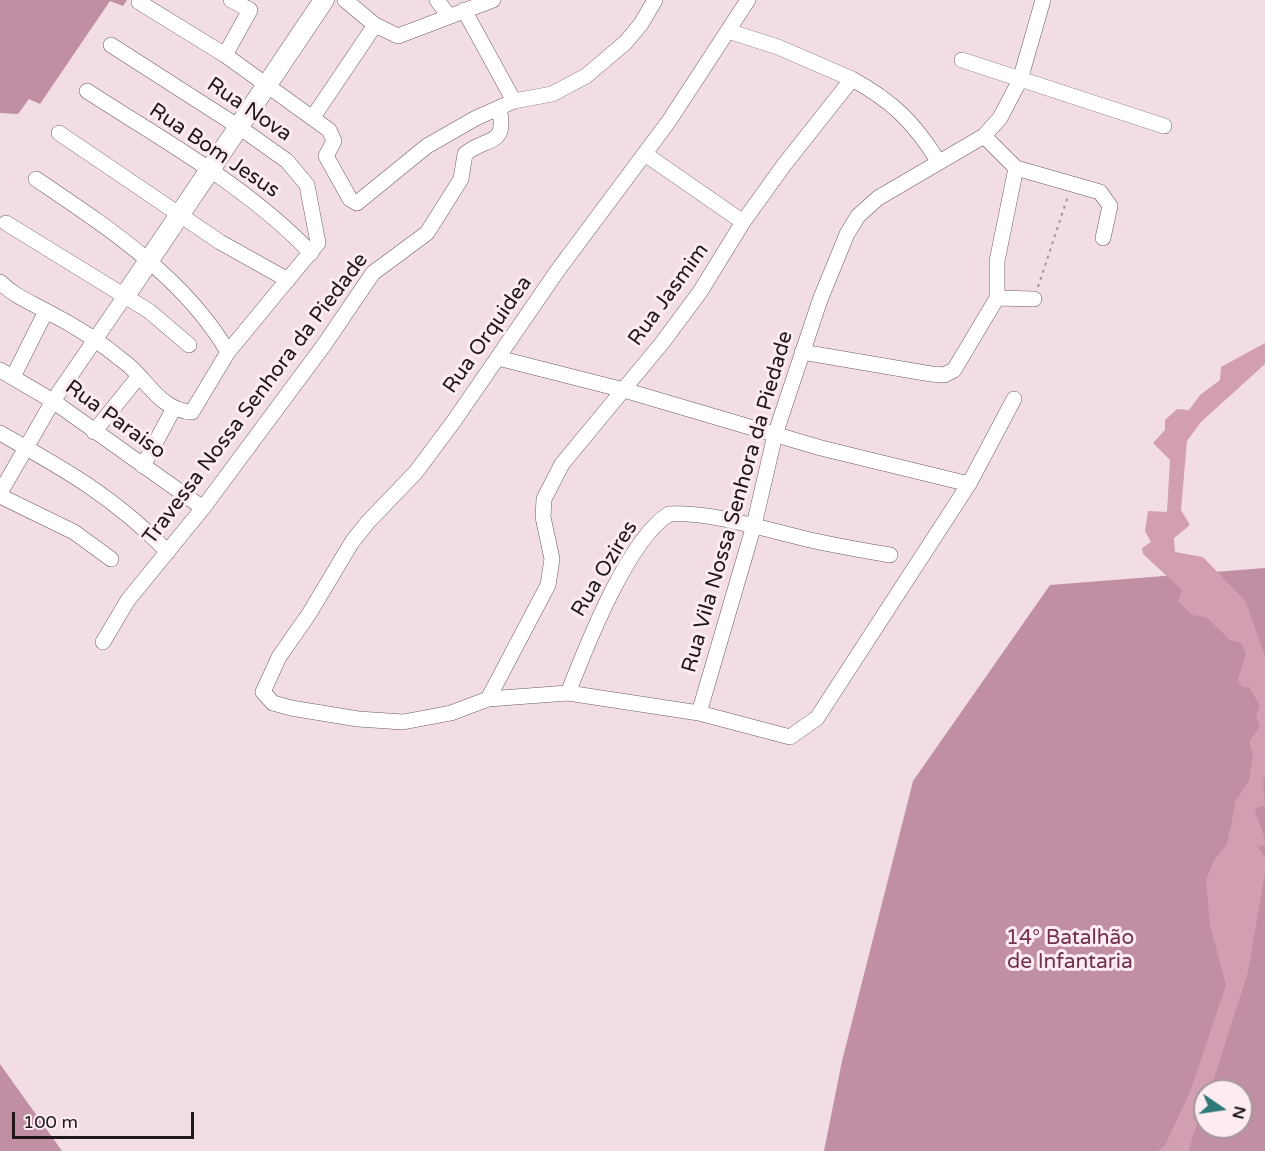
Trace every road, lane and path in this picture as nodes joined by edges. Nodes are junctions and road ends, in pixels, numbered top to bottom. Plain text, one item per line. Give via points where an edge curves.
1 (140, 0) edge
2 (231, 0) edge
3 (324, 0) edge
4 (345, 0) edge
5 (437, 0) edge
6 (493, 0) edge
7 (655, 0) edge
8 (748, 0) edge
9 (1043, 0) edge
10 (253, 5) edge
11 (159, 6) edge
12 (464, 10) junction
13 (448, 15) junction
14 (375, 25) junction
15 (729, 31) junction
16 (111, 45) dead end
17 (225, 55) junction
18 (962, 60) dead end
19 (852, 80) junction
20 (1020, 80) junction
21 (269, 85) junction
22 (87, 91) dead end
23 (514, 101) junction
24 (499, 108) junction
25 (313, 117) junction
26 (1164, 126) dead end
27 (239, 127) junction
28 (59, 133) dead end
29 (984, 136) junction
30 (645, 154) junction
31 (938, 161) junction
32 (1016, 168) junction
33 (210, 171) junction
34 (36, 179) dead end
35 (1071, 184) junction
36 (181, 213) junction
37 (743, 222) junction
38 (6, 223) dead end
39 (1103, 238) dead end
40 (314, 248) junction
41 (147, 261) junction
42 (288, 280) junction
43 (2, 290) edge
44 (124, 296) junction
45 (997, 298) junction
46 (1034, 299) joint
47 (46, 311) junction
48 (93, 341) junction
49 (189, 345) dead end
50 (228, 352) junction
51 (802, 352) junction
52 (498, 358) junction
53 (7, 374) edge
54 (139, 376) junction
55 (624, 390) junction
56 (1014, 399) dead end
57 (53, 401) junction
58 (174, 408) junction
59 (94, 432) junction
60 (0, 434) edge
61 (775, 435) junction
62 (25, 448) junction
63 (142, 466) junction
64 (969, 484) junction
65 (0, 494) edge
66 (202, 508) junction
67 (754, 525) junction
68 (168, 552) junction
69 (890, 555) dead end
70 (111, 559) dead end
71 (103, 642) dead end
72 (568, 693) junction
73 (488, 699) junction
74 (699, 713) junction

1 - 11 street
2 - 10 street
3 - 21 street
4 - 14 street
5 - 13 street
6 - 12 street
7 - 23 street via 626,42 586,76 552,94
8 - 15 street, Rua Orquidea
9 - 20 street, Rua Vila Nossa Senhora da Piedade
10 - 17 street
11 - 17 street
12 - 13 street
12 - 23 street
13 - 14 street via 398,36
14 - 25 street
15 - 19 street
15 - 30 street, Rua Orquidea
16 - 27 street, Rua Nova
17 - 21 street
18 - 20 street
19 - 31 street via 907,117
19 - 37 street, Rua Jasmim
20 - 26 street
20 - 29 street, Rua Vila Nossa Senhora da Piedade via 1000,118
21 - 25 street
21 - 27 street
22 - 33 street, Rua Bom Jesus
23 - 24 street
24 - 25 street via 427,146 357,203 350,199 327,159 326,152 334,137
24 - 66 street, Travessa Nossa Senhora da Piedade via 502,126 498,136 465,154 461,179 427,233 373,273
27 - 33 street
27 - 40 street, Rua Nova via 302,176 311,195
28 - 36 street
29 - 31 street, Rua Vila Nossa Senhora da Piedade
29 - 32 street
30 - 37 street
30 - 52 street, Rua Orquidea
31 - 51 street, Rua Vila Nossa Senhora da Piedade via 878,198 858,216 835,261
32 - 35 street
32 - 45 street via 997,261
33 - 36 street
33 - 40 street, Rua Bom Jesus
34 - 41 street
35 - 39 street via 1100,192 1109,201
35 - 46 path
36 - 41 street
36 - 42 street via 220,242
37 - 55 street, Rua Jasmim via 700,292
38 - 44 street
40 - 42 street
41 - 44 street
41 - 50 street via 189,297
42 - 50 street
43 - 47 street
44 - 48 street
44 - 49 street via 149,311
45 - 46 street
45 - 51 street via 949,374
47 - 48 street
47 - 53 street
48 - 54 street
48 - 57 street
50 - 58 street via 198,406 192,412
51 - 61 street, Rua Vila Nossa Senhora da Piedade
52 - 55 street
52 - 73 street, Rua Orquidea via 416,472 352,542 275,664 263,692 280,705 381,721 423,719
53 - 57 street, Rua Paraiso
54 - 58 street
54 - 59 street
55 - 61 street
55 - 73 street, Rua Jasmim via 562,464 546,490 543,517 552,559 548,585
56 - 64 street
57 - 59 street, Rua Paraiso
57 - 62 street
58 - 63 street
59 - 63 street, Rua Paraiso
60 - 62 street
61 - 64 street
61 - 67 street, Rua Vila Nossa Senhora da Piedade
62 - 65 street
62 - 68 street via 70,472 123,508
63 - 66 street, Rua Paraiso
64 - 74 street via 817,718 790,737
65 - 70 street via 74,532
66 - 68 street, Travessa Nossa Senhora da Piedade
67 - 69 street, Rua Ozires
67 - 72 street, Rua Ozires via 690,514 669,514 661,519 600,614
67 - 74 street, Rua Vila Nossa Senhora da Piedade
68 - 71 street, Travessa Nossa Senhora da Piedade via 128,600
72 - 73 street
72 - 74 street

